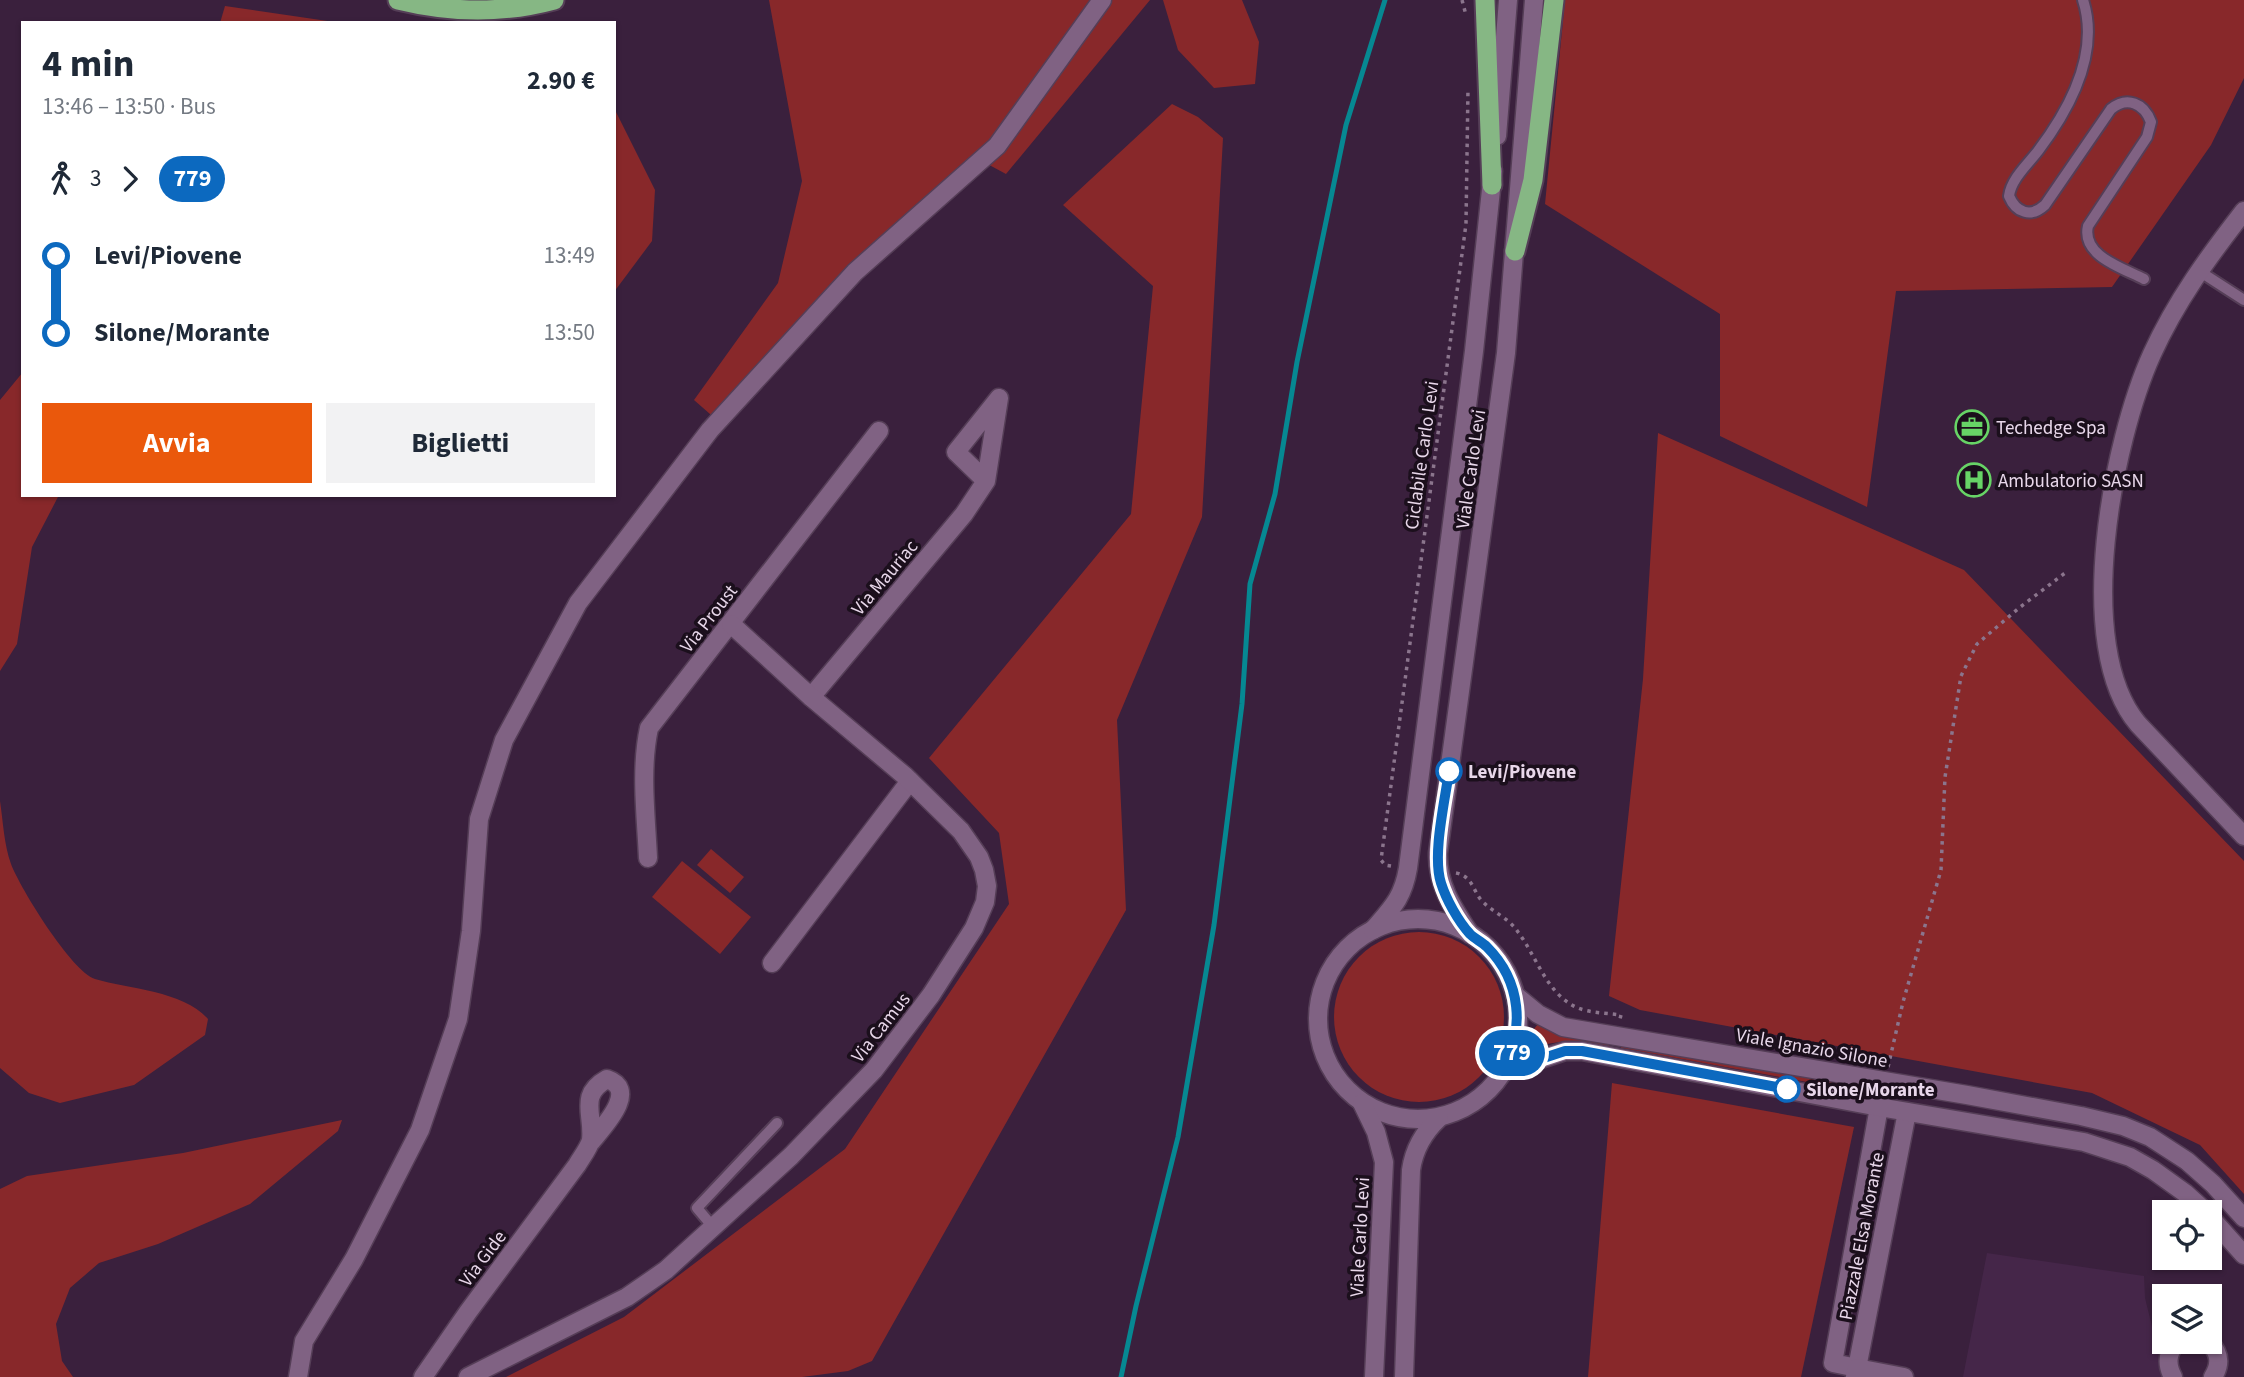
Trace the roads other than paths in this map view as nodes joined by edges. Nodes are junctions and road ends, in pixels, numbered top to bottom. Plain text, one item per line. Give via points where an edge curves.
1 (398, 0) edge
2 (554, 0) edge
3 (1102, 0) edge
4 (1485, 0) edge
5 (1508, 0) edge
6 (1534, 0) edge
7 (1554, 0) edge
8 (2083, 0) edge
9 (1492, 186) junction
10 (2244, 211) edge
11 (1515, 251) junction
12 (2199, 271) junction
13 (2144, 279) dead end
14 (2244, 300) edge
15 (879, 431) dead end
16 (986, 481) dead end
17 (731, 624) junction
18 (811, 697) junction
19 (910, 781) junction
20 (2244, 836) edge
21 (648, 858) dead end
22 (1373, 930) junction
23 (1470, 934) junction
24 (772, 963) dead end
25 (1515, 995) junction
26 (1504, 1071) junction
27 (1362, 1102) junction
28 (1879, 1107) junction
29 (1907, 1112) junction
30 (1439, 1118) junction
31 (777, 1123) dead end
32 (591, 1142) dead end
33 (2193, 1200) edge
34 (2244, 1218) edge
35 (713, 1227) junction
36 (2222, 1230) edge
37 (2244, 1255) edge
38 (2169, 1354) edge
39 (2218, 1354) edge
40 (1832, 1370) edge
41 (1856, 1372) edge
42 (298, 1377) edge
43 (423, 1377) edge
44 (468, 1377) edge
45 (1374, 1377) edge
46 (1404, 1377) edge
47 (1903, 1377) edge
48 (2173, 1377) edge
49 (2213, 1377) edge

1 - 2 highway via 485,11
3 - 42 street via 997,146 855,272 710,430 578,603 504,740 479,819 471,931 458,1020 420,1130 354,1259 304,1341
4 - 9 highway
5 - 9 street, Viale Carlo Levi
6 - 11 street, Viale Carlo Levi
7 - 11 highway via 1534,180
8 - 13 lane via 2088,30 2079,76 2059,120 2013,183 2009,196 2019,210 2038,211 2110,109 2124,102 2143,108 2151,122 2147,136 2088,226 2087,237 2097,254
9 - 22 street, Viale Carlo Levi via 1405,887 1399,901
10 - 12 street
11 - 23 street, Viale Carlo Levi via 1501,395 1438,853 1443,890
12 - 14 lane
12 - 20 street via 2151,356 2122,443 2105,561 2106,645 2115,684 2133,718
15 - 17 street, Via Proust
16 - 18 street, Via Mauriac via 964,514
17 - 18 street, Via Camus
17 - 21 street, Via Proust via 649,728 644,782
18 - 19 street, Via Camus
19 - 24 street
19 - 35 street, Via Camus via 961,831 979,857 987,886 974,928 874,1070 791,1156
22 - 23 street via 1412,919 1452,925
22 - 27 street via 1355,941 1335,964 1321,992 1318,1013 1324,1054 1346,1089
23 - 25 street via 1498,960
25 - 26 street via 1516,1042
25 - 34 street, Viale Ignazio Silone via 1563,1027 2123,1126 2187,1161
26 - 28 street via 1565,1051 1582,1051
26 - 30 street via 1479,1099
27 - 30 street via 1386,1115 1412,1120
27 - 45 street, Viale Carlo Levi via 1384,1162
28 - 29 street
28 - 40 street, Piazzale Elsa Morante
29 - 33 street via 2106,1148 2153,1170
29 - 41 street, Piazzale Elsa Morante
30 - 46 street via 1422,1140 1411,1170
31 - 35 lane via 697,1208
32 - 43 street, Via Gide
35 - 44 street, Via Camus via 666,1270 627,1297
36 - 37 street
38 - 48 street via 2168,1368
39 - 49 street
40 - 41 street, Piazzale Elsa Morante
41 - 47 street, Piazzale Elsa Morante

